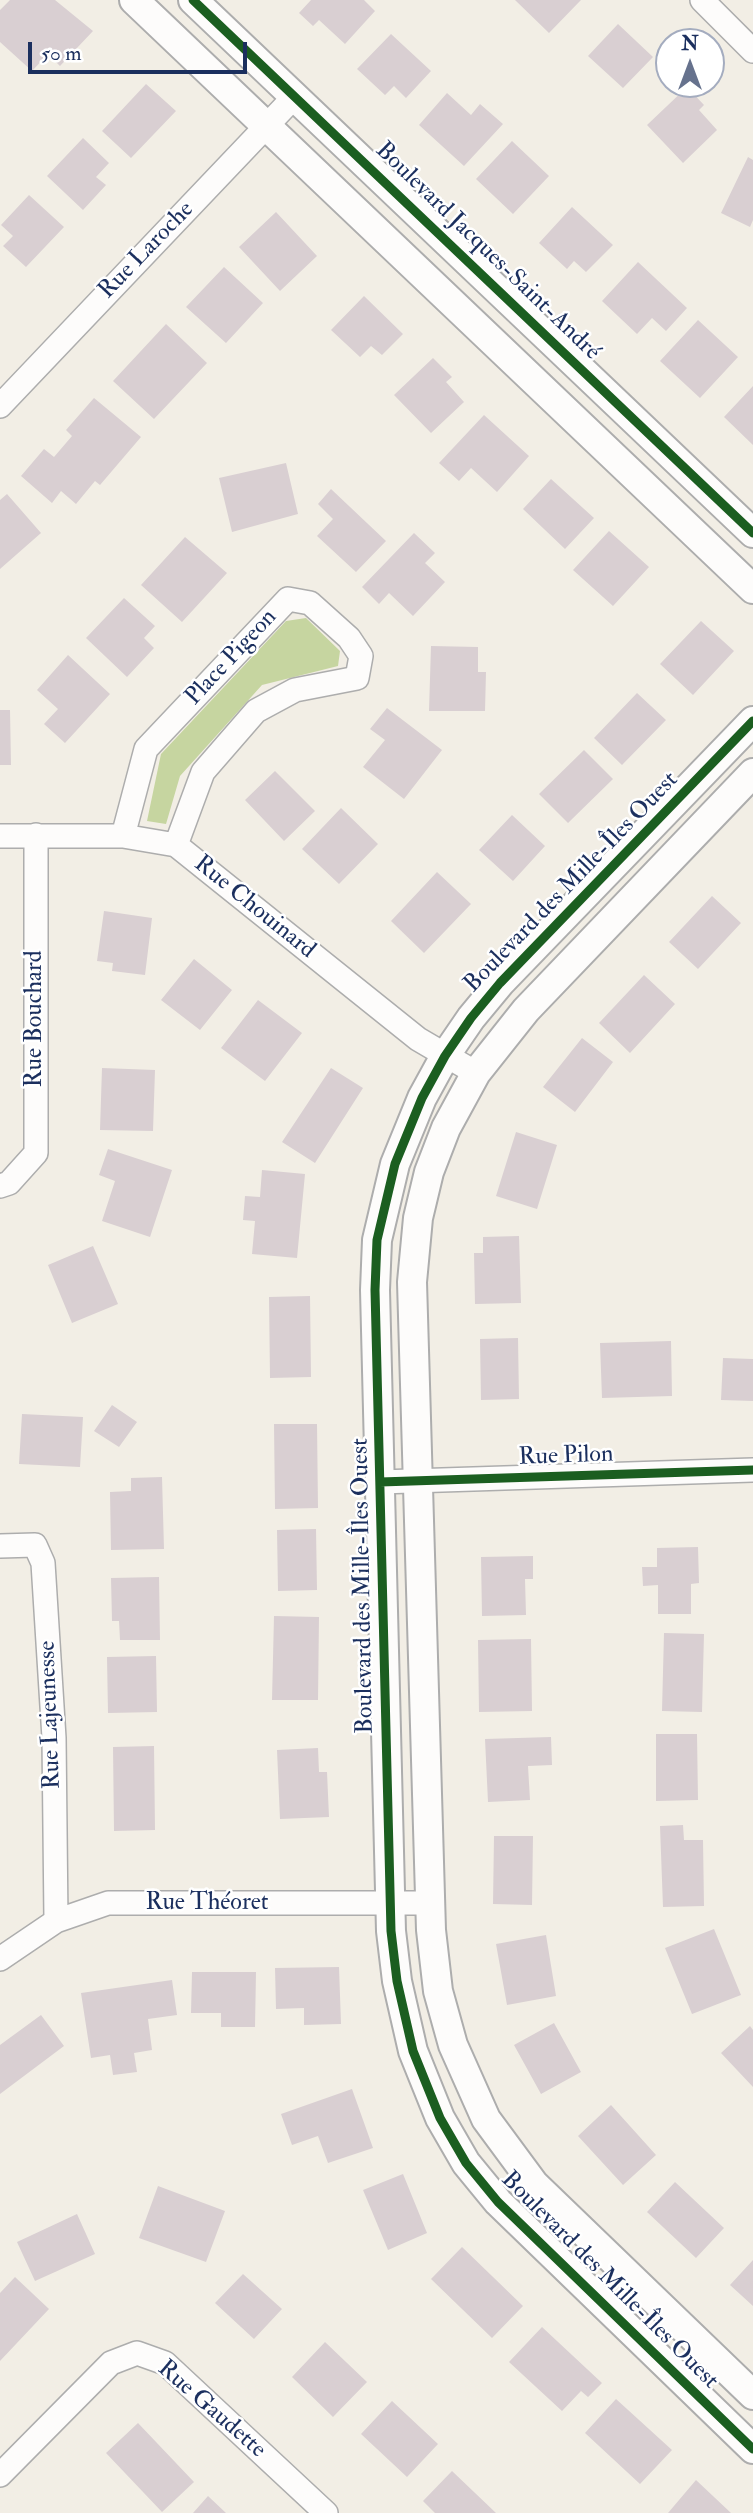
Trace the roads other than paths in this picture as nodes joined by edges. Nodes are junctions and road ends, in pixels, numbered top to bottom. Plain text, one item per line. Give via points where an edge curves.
1 (134, 0) edge
2 (193, 0) edge
3 (702, 0) edge
4 (753, 51) edge
5 (295, 96) junction
6 (266, 126) junction
7 (0, 406) edge
8 (753, 533) edge
9 (753, 589) edge
10 (753, 721) edge
11 (753, 774) edge
12 (36, 835) junction
13 (0, 836) edge
14 (123, 836) junction
15 (176, 845) junction
16 (445, 1056) junction
17 (476, 1073) junction
18 (0, 1186) edge
19 (753, 1469) edge
20 (416, 1481) junction
21 (380, 1482) junction
22 (0, 1546) edge
23 (429, 1903) junction
24 (390, 1904) junction
25 (56, 1921) junction
26 (0, 1959) edge
27 (753, 2395) edge
28 (753, 2449) edge
29 (0, 2475) edge
30 (326, 2513) edge

1 - 6 street
2 - 5 street, Boulevard Jacques-Saint-André
3 - 4 street
5 - 6 street, Rue Laroche
5 - 8 street, Boulevard Jacques-Saint-André
6 - 7 street, Rue Laroche
6 - 9 street
10 - 16 street, Boulevard des Mille-Îles Ouest via 500,983
11 - 17 street, Boulevard des Mille-Îles Ouest via 526,1010
12 - 13 street, Rue Chouinard
12 - 14 street, Rue Chouinard
12 - 18 street, Rue Bouchard via 36,1153 9,1183
14 - 15 street, Rue Chouinard
14 - 15 street, Place Pigeon via 146,749 288,598 310,603 349,638 361,656 357,678 295,690 256,712 203,772
15 - 16 street, Rue Chouinard
16 - 17 street, Rue Chouinard
16 - 21 street, Boulevard des Mille-Îles Ouest via 407,1131 377,1240
17 - 20 street, Boulevard des Mille-Îles Ouest via 437,1150 418,1218 412,1282
19 - 20 street, Rue Pilon
20 - 21 street, Rue Pilon
20 - 23 street, Boulevard des Mille-Îles Ouest
21 - 24 street, Boulevard des Mille-Îles Ouest
22 - 25 street, Rue Lajeunesse via 35,1545 43,1563 54,1738
23 - 24 street, Rue Théoret
23 - 27 street, Boulevard des Mille-Îles Ouest via 443,2014 474,2095 503,2145 553,2205
24 - 25 street, Rue Théoret via 108,1903
24 - 28 street, Boulevard des Mille-Îles Ouest via 397,1981 413,2051 440,2118 466,2163 526,2232
25 - 26 street, Rue Théoret
29 - 30 street, Rue Gaudette via 111,2363 137,2353 165,2363

